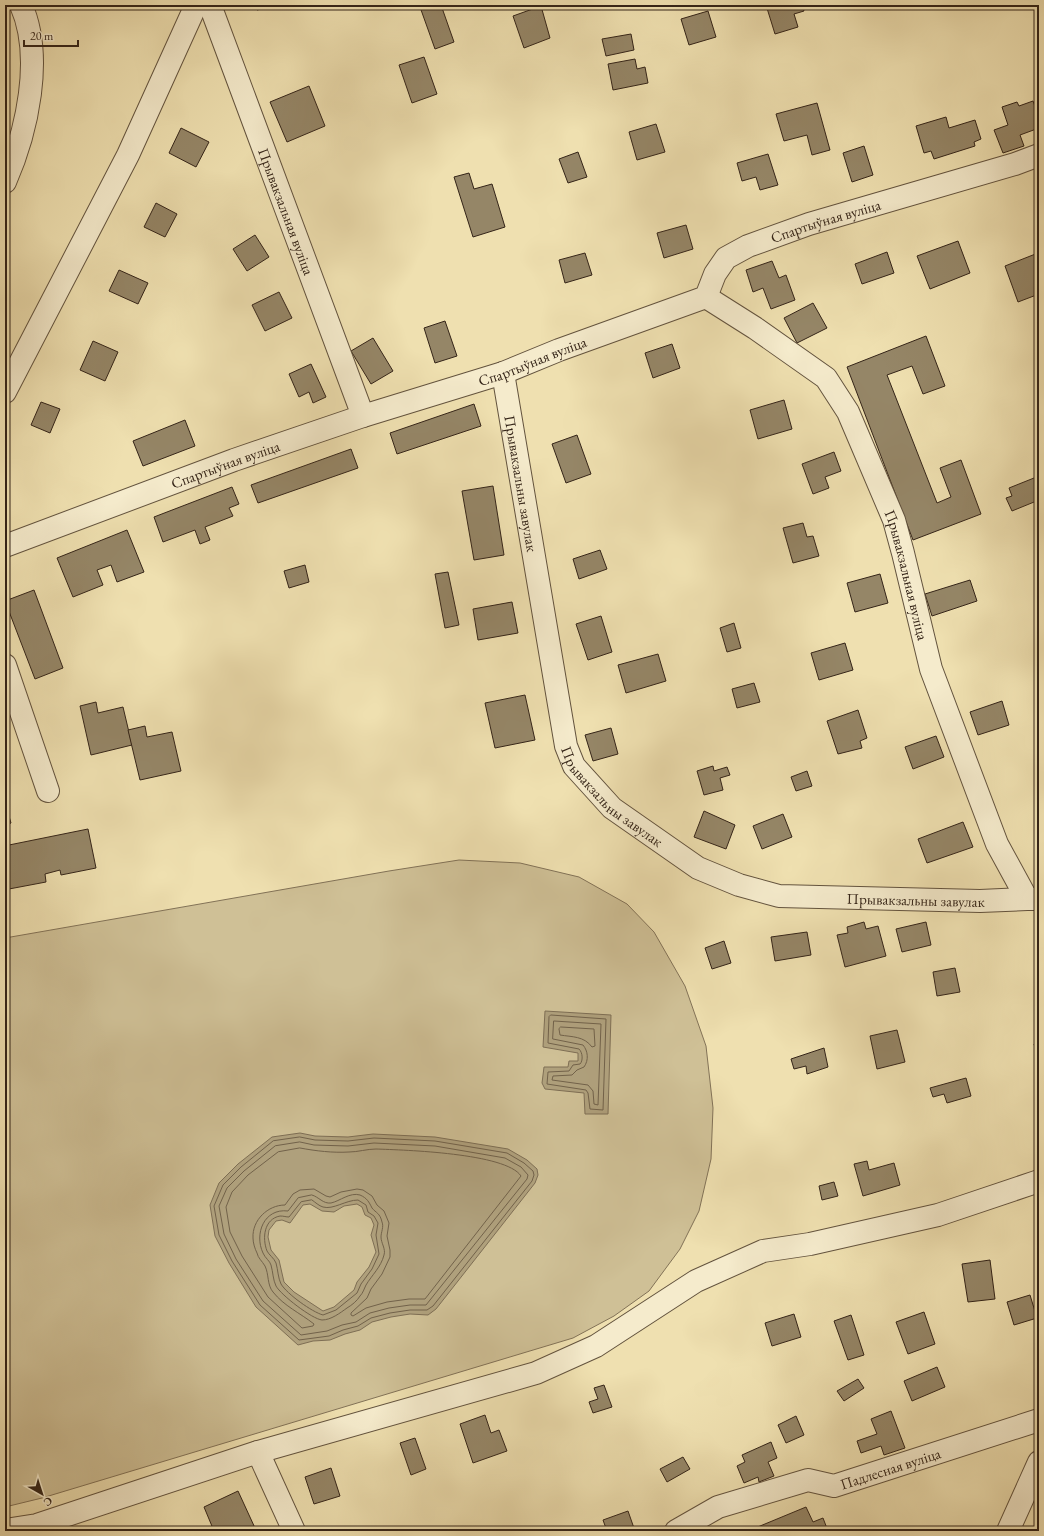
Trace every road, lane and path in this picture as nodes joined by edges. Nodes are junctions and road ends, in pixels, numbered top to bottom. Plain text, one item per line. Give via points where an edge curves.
1 (21, 5) edge
2 (196, 5) edge
3 (210, 5) edge
4 (1039, 155) edge
5 (5, 182) edge
6 (706, 297) junction
7 (503, 373) junction
8 (5, 392) edge
9 (363, 416) junction
10 (5, 546) edge
11 (5, 665) edge
12 (48, 791) dead end
13 (1033, 899) edge
14 (1039, 1181) edge
15 (1039, 1420) edge
16 (258, 1452) junction
17 (1039, 1462) edge
18 (5, 1530) edge
19 (294, 1531) edge
20 (676, 1531) edge
21 (1008, 1531) edge

1 - 5 street via 30,43 32,79 24,123 12,167
2 - 8 street via 128,155
3 - 9 street, Прывакзальная вуліца
4 - 6 street, Спартыўная вуліца via 809,224 748,246 726,258 714,274
6 - 7 street, Спартыўная вуліца
6 - 13 street, Прывакзальная вуліца via 826,378 848,412 894,520 931,669 997,844
7 - 9 street, Спартыўная вуліца
7 - 13 street, Прывакзальны завулак via 566,746 574,766 612,808 698,868 739,885 779,896 980,901
9 - 10 street, Спартыўная вуліца via 234,460
11 - 12 street
14 - 16 street via 938,1215 810,1244 763,1251 696,1281 596,1346 536,1373
15 - 20 street, Падлесная вуліца via 834,1486 808,1480 718,1506
16 - 18 street via 37,1525
16 - 19 street
17 - 21 street

